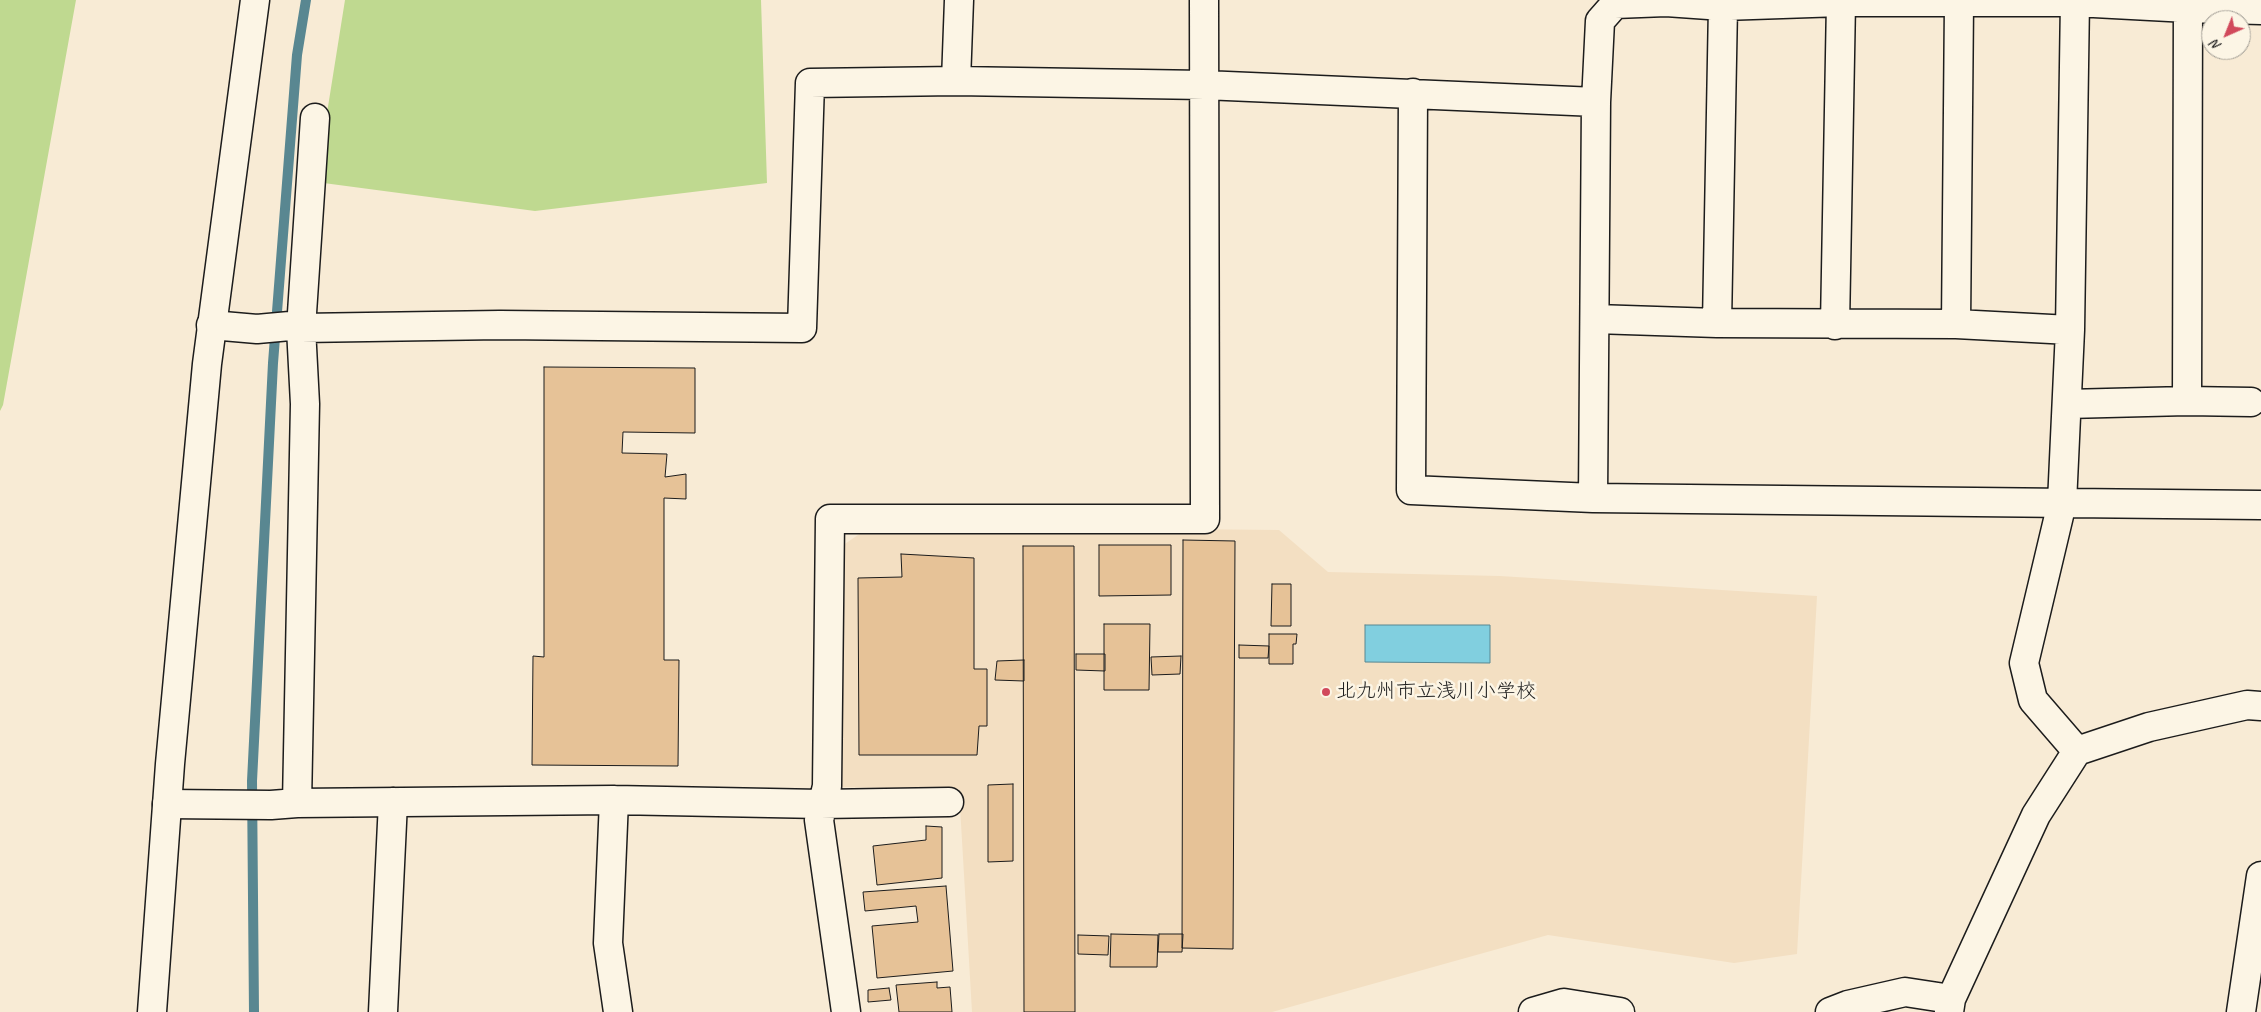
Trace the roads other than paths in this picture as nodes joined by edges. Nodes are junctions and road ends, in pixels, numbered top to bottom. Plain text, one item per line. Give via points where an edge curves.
1 (255, 0) edge
2 (959, 0) edge
3 (1204, 0) edge
4 (1666, 1) edge
5 (2075, 1) edge
6 (1840, 2) junction
7 (1959, 3) junction
8 (2188, 4) edge
9 (1723, 6) junction
10 (2261, 10) edge
11 (956, 81) junction
12 (1204, 84) junction
13 (1413, 93) junction
14 (1596, 102) junction
15 (315, 118) dead end
16 (1595, 319) junction
17 (1717, 323) junction
18 (1956, 324) junction
19 (211, 325) junction
20 (1835, 325) junction
21 (295, 327) junction
22 (2070, 330) junction
23 (2187, 401) junction
24 (2251, 402) dead end
25 (2067, 404) junction
26 (1593, 498) junction
27 (2062, 503) junction
28 (2261, 506) edge
29 (2261, 706) edge
30 (2077, 751) junction
31 (614, 800) junction
32 (393, 802) junction
33 (949, 802) dead end
34 (297, 803) junction
35 (167, 804) junction
36 (821, 804) junction
37 (2261, 876) edge
38 (1950, 1006) edge
39 (152, 1012) edge
40 (383, 1012) edge
41 (618, 1012) edge
42 (846, 1012) edge
43 (1533, 1012) edge
44 (1620, 1012) edge
45 (1830, 1012) edge
46 (2241, 1012) edge

1 - 19 street
2 - 11 street
3 - 12 street
4 - 9 street
4 - 14 street via 1615,4 1600,21
5 - 7 street
5 - 8 street
5 - 22 street
6 - 7 street
6 - 9 street
6 - 20 street
7 - 18 street
8 - 10 street
8 - 23 street
9 - 17 street
11 - 12 street
11 - 21 street via 810,83 802,328
12 - 13 street
12 - 36 street via 1205,519 830,519 826,786
13 - 14 street
13 - 26 street via 1411,490
14 - 16 street
15 - 21 street
16 - 17 street
16 - 26 street
17 - 20 street
18 - 20 street
18 - 22 street
19 - 21 street via 258,329
19 - 35 street
21 - 34 street via 305,404
22 - 25 street
23 - 24 street
23 - 25 street
25 - 27 street
26 - 27 street
27 - 28 street
27 - 30 street via 2024,663 2034,700
29 - 30 street via 2247,705 2149,727
30 - 38 street via 2036,815
31 - 32 street
31 - 36 street
31 - 41 street via 608,943
32 - 34 street
32 - 40 street
33 - 36 street
34 - 35 street
35 - 39 street
36 - 42 street via 819,820
37 - 46 street
38 - 45 street via 1905,992
43 - 44 street via 1564,1003

